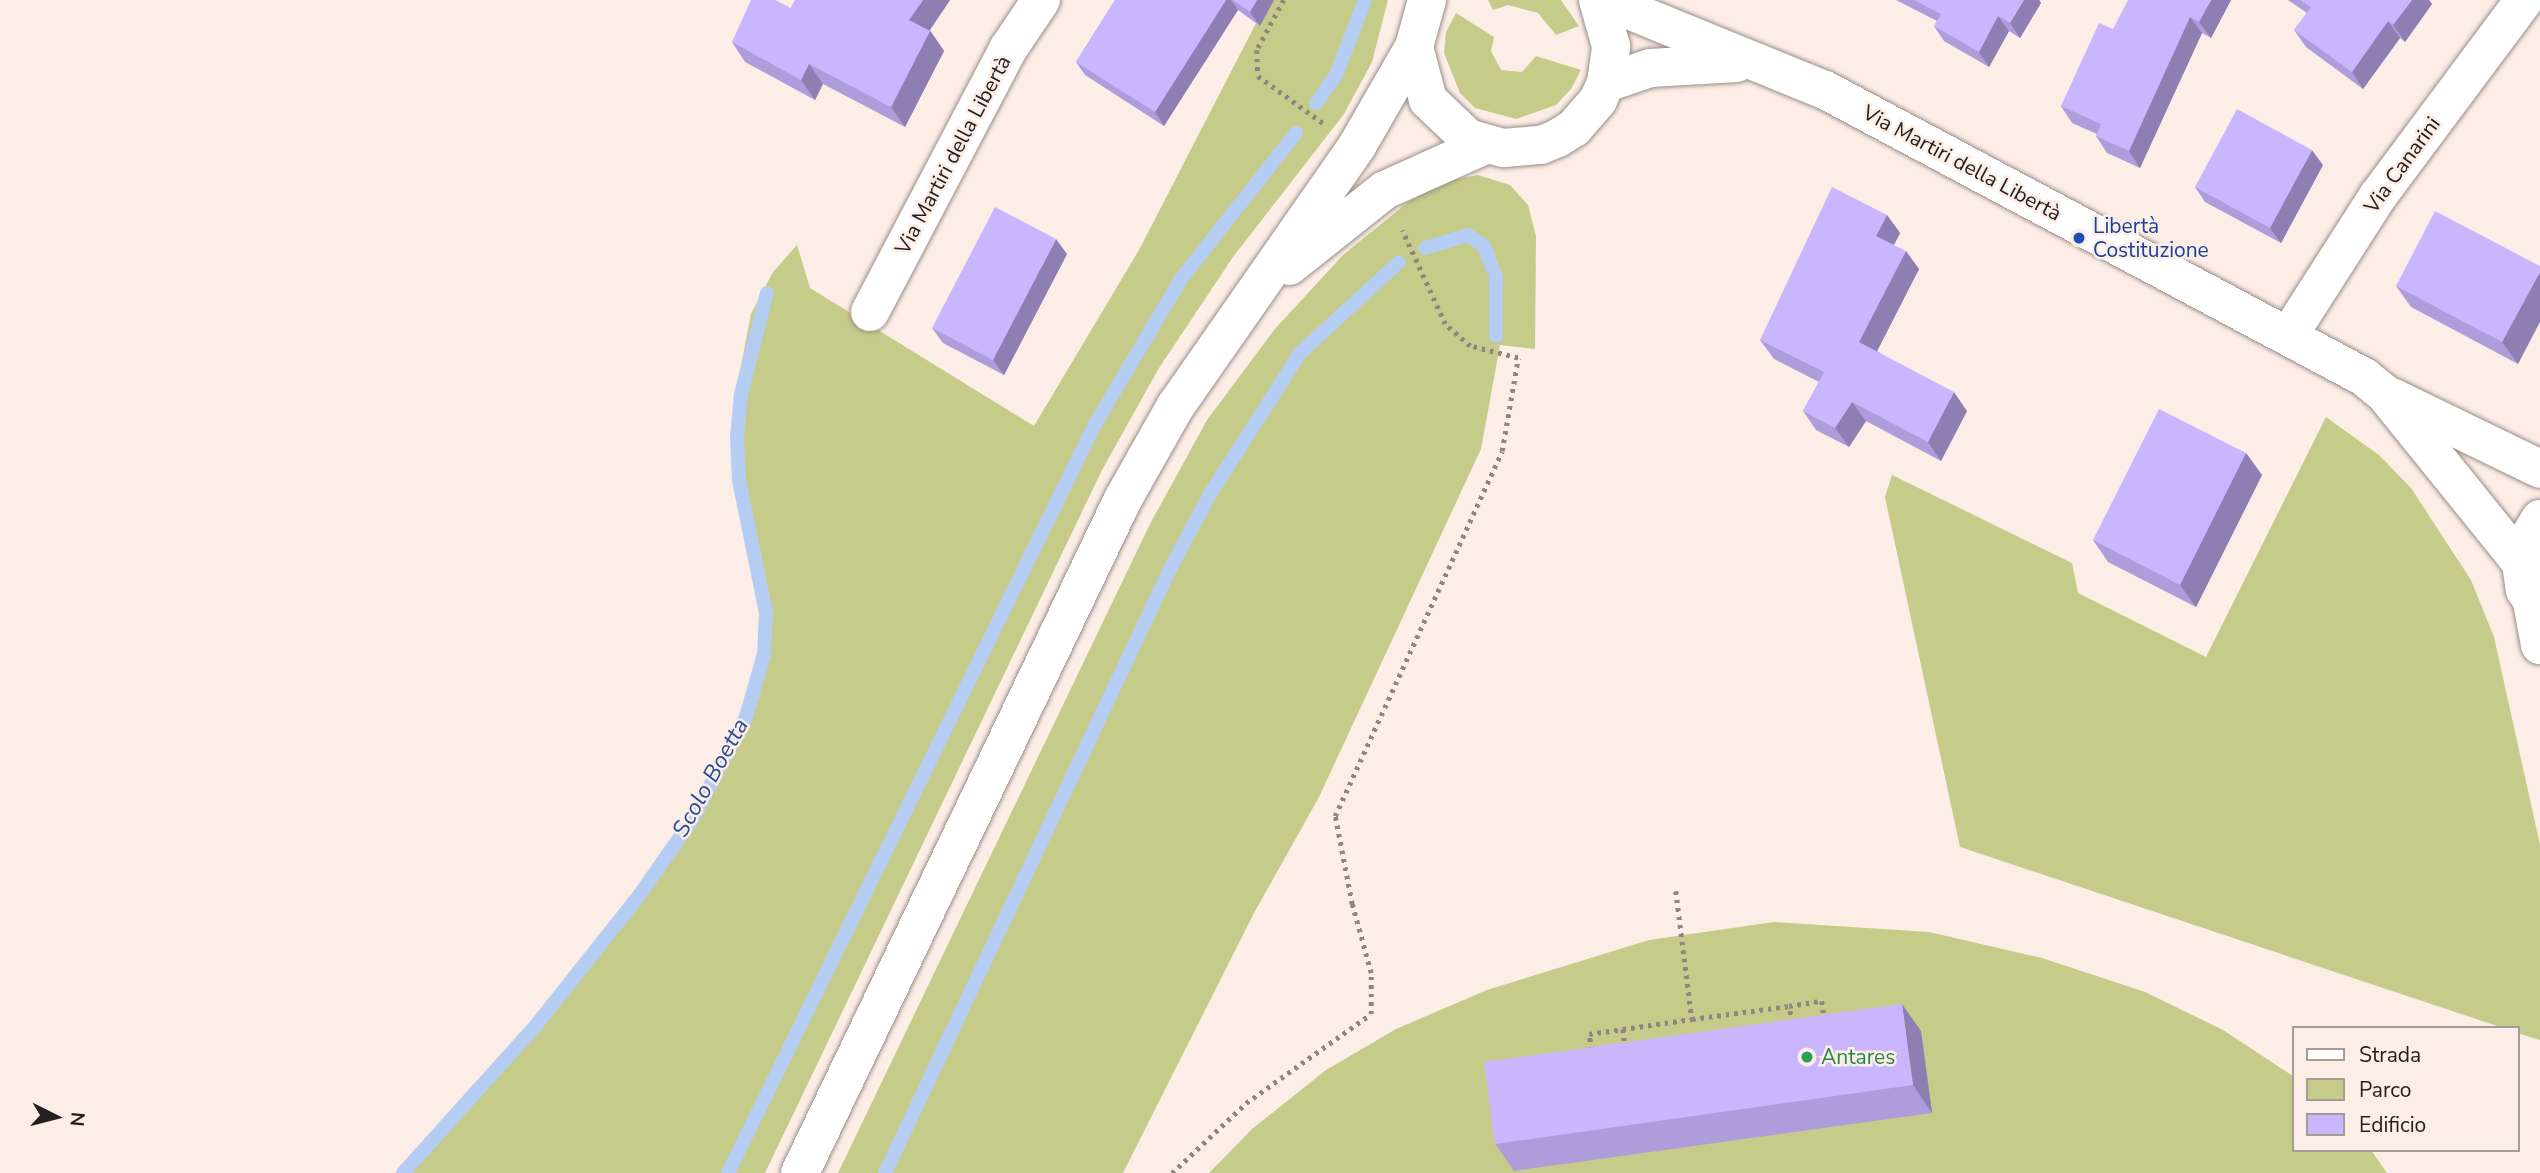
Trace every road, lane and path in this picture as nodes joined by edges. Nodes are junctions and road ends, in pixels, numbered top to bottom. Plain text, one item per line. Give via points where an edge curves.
1 (1041, 0) edge
2 (1427, 0) edge
3 (1598, 0) edge
4 (1604, 0) edge
5 (2524, 0) edge
6 (1414, 47) junction
7 (1756, 63) junction
8 (1606, 83) junction
9 (1485, 145) junction
10 (1250, 299) junction
11 (870, 312) dead end
12 (2289, 335) junction
13 (1518, 358) dead end
14 (2384, 393) junction
15 (2540, 469) edge
16 (2540, 519) edge
17 (2521, 563) junction
18 (2536, 607) edge
19 (2540, 645) edge
20 (1676, 891) dead end
21 (1789, 1006) junction
22 (1692, 1019) junction
23 (1623, 1029) junction
24 (1626, 1050) edge
25 (1592, 1055) edge
26 (800, 1173) edge
27 (1172, 1173) edge

1 - 11 street, Via Martiri della Libertà via 1008,49
2 - 6 street
3 - 8 street via 1611,46
4 - 7 street, Via Martiri della Libertà
5 - 12 street, Via Canarini via 2378,196
6 - 9 street via 1420,84 1433,108 1453,128
6 - 10 street via 1357,146
7 - 8 street, Via Martiri della Libertà via 1650,68
7 - 12 street, Via Martiri della Libertà via 1825,90
8 - 9 street via 1587,115 1558,138 1522,148
9 - 10 street via 1385,190
10 - 26 street via 1175,407 1123,499
12 - 14 street, Via Martiri della Libertà
13 - 27 path via 1502,451 1335,816 1371,974 1371,1014 1246,1103
14 - 15 street, Via Martiri della Libertà
14 - 17 street, Via Martiri della Libertà
16 - 17 street via 2524,545
17 - 18 street, Via Martiri della Libertà
18 - 19 street, Via Martiri della Libertà
20 - 22 path
21 - 21 path via 1822,1001 1827,1043 1796,1048
21 - 22 path
22 - 23 path
23 - 24 path
23 - 25 path via 1589,1034

